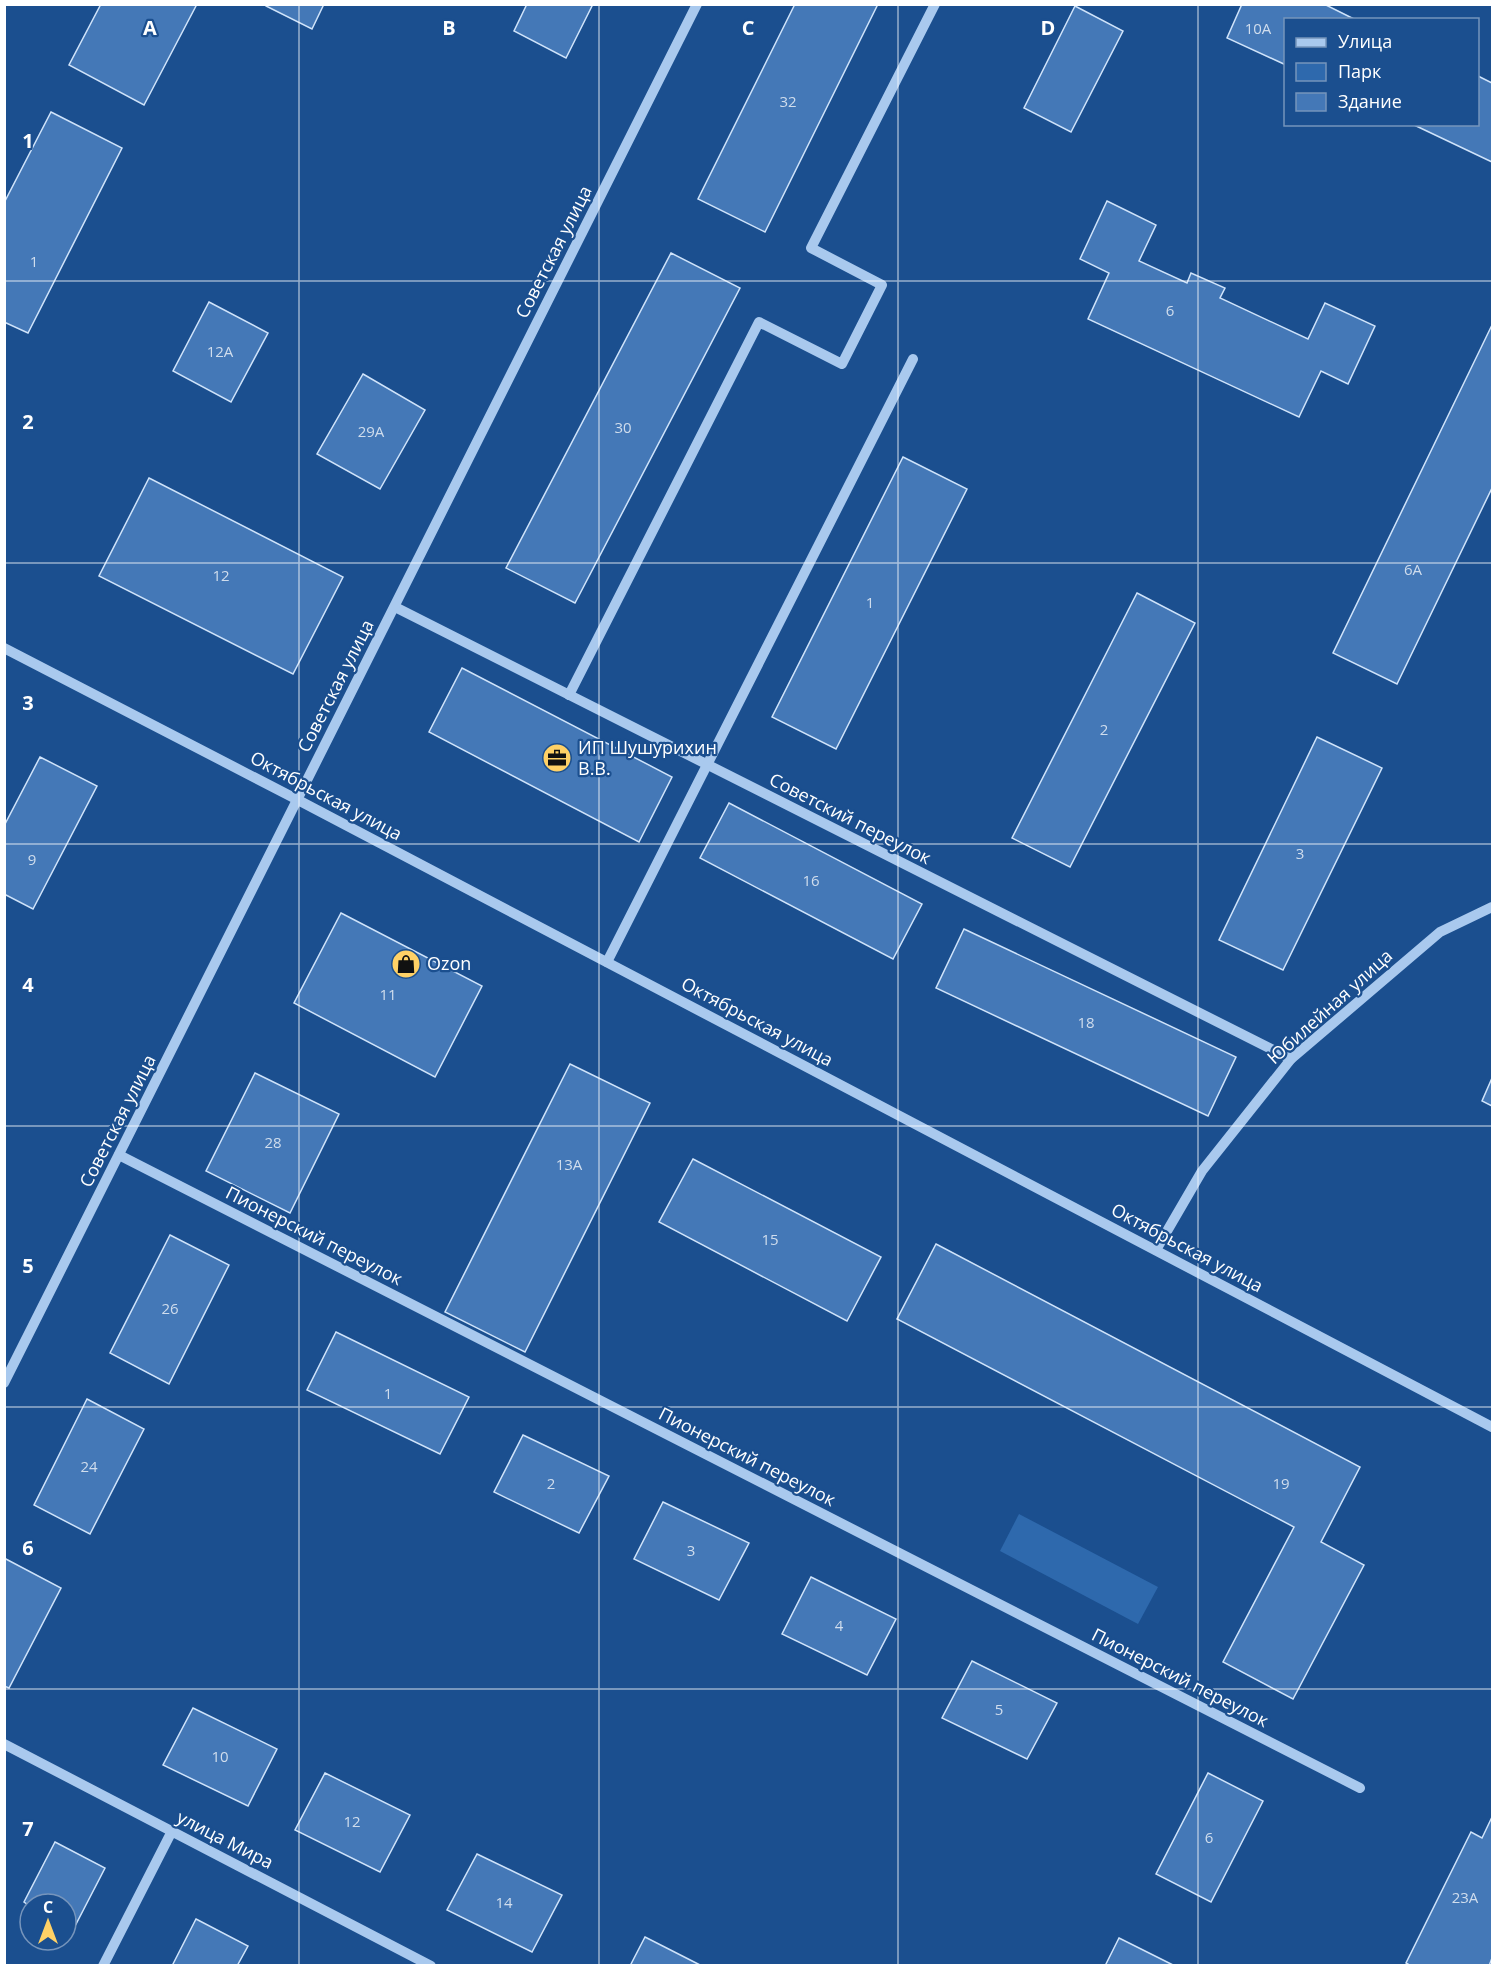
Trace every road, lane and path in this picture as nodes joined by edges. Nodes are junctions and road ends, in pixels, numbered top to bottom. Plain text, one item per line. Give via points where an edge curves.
1 (697, 4) edge
2 (935, 4) edge
3 (914, 359) dead end
4 (395, 607) junction
5 (4, 648) edge
6 (569, 695) junction
7 (707, 765) junction
8 (298, 800) junction
9 (1492, 907) edge
10 (607, 962) junction
11 (1291, 1059) junction
12 (119, 1155) junction
13 (1155, 1250) junction
14 (4, 1383) edge
15 (1492, 1427) edge
16 (4, 1744) edge
17 (1360, 1788) dead end
18 (172, 1831) junction
19 (103, 1965) edge
20 (431, 1965) edge

1 - 4 street, Советская улица
2 - 6 street via 811,248 882,285 842,364 759,322
3 - 7 street
4 - 6 street, Советский переулок
4 - 8 street, Советская улица
5 - 8 street, Октябрьская улица
6 - 7 street, Советский переулок
7 - 10 street
7 - 11 street, Советский переулок
8 - 10 street, Октябрьская улица
8 - 12 street, Советская улица
9 - 11 street, Юбилейная улица via 1440,932
10 - 13 street, Октябрьская улица
11 - 13 street, Юбилейная улица via 1202,1171
12 - 14 street, Советская улица
12 - 17 street, Пионерский переулок
13 - 15 street, Октябрьская улица
16 - 18 street, улица Мира
18 - 19 street
18 - 20 street, улица Мира

